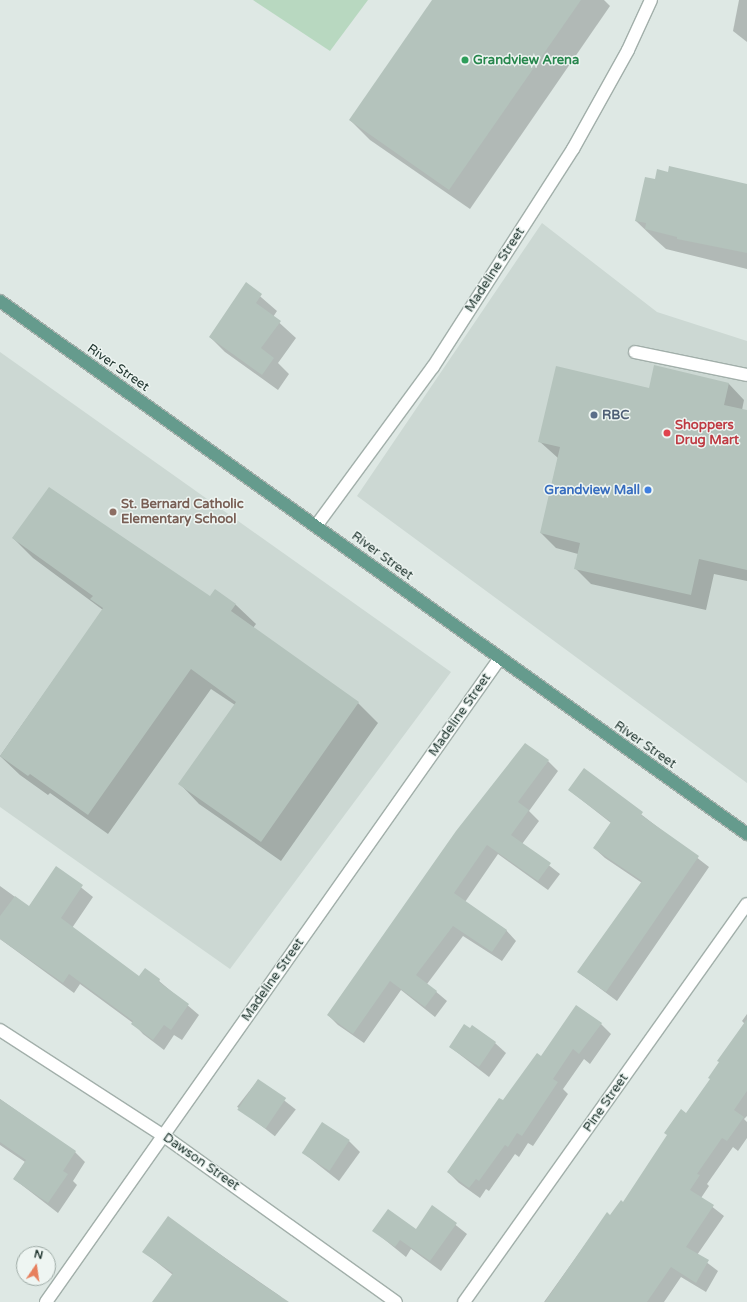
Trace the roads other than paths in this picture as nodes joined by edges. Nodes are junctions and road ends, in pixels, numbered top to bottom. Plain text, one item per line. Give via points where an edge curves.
1 (651, 0) edge
2 (0, 301) edge
3 (635, 352) dead end
4 (747, 375) edge
5 (316, 526) junction
6 (500, 658) junction
7 (747, 834) edge
8 (747, 904) edge
9 (0, 1030) edge
10 (164, 1136) junction
11 (46, 1302) edge
12 (396, 1302) edge
13 (464, 1302) edge

1 - 5 street, Madeline Street via 628,50 569,156 433,367
2 - 5 main road, River Street
3 - 4 street
5 - 6 main road, River Street
6 - 7 main road, River Street
6 - 10 street, Madeline Street
8 - 13 street, Pine Street
9 - 10 street, Dawson Street
10 - 11 street, Madeline Street
10 - 12 street, Dawson Street

